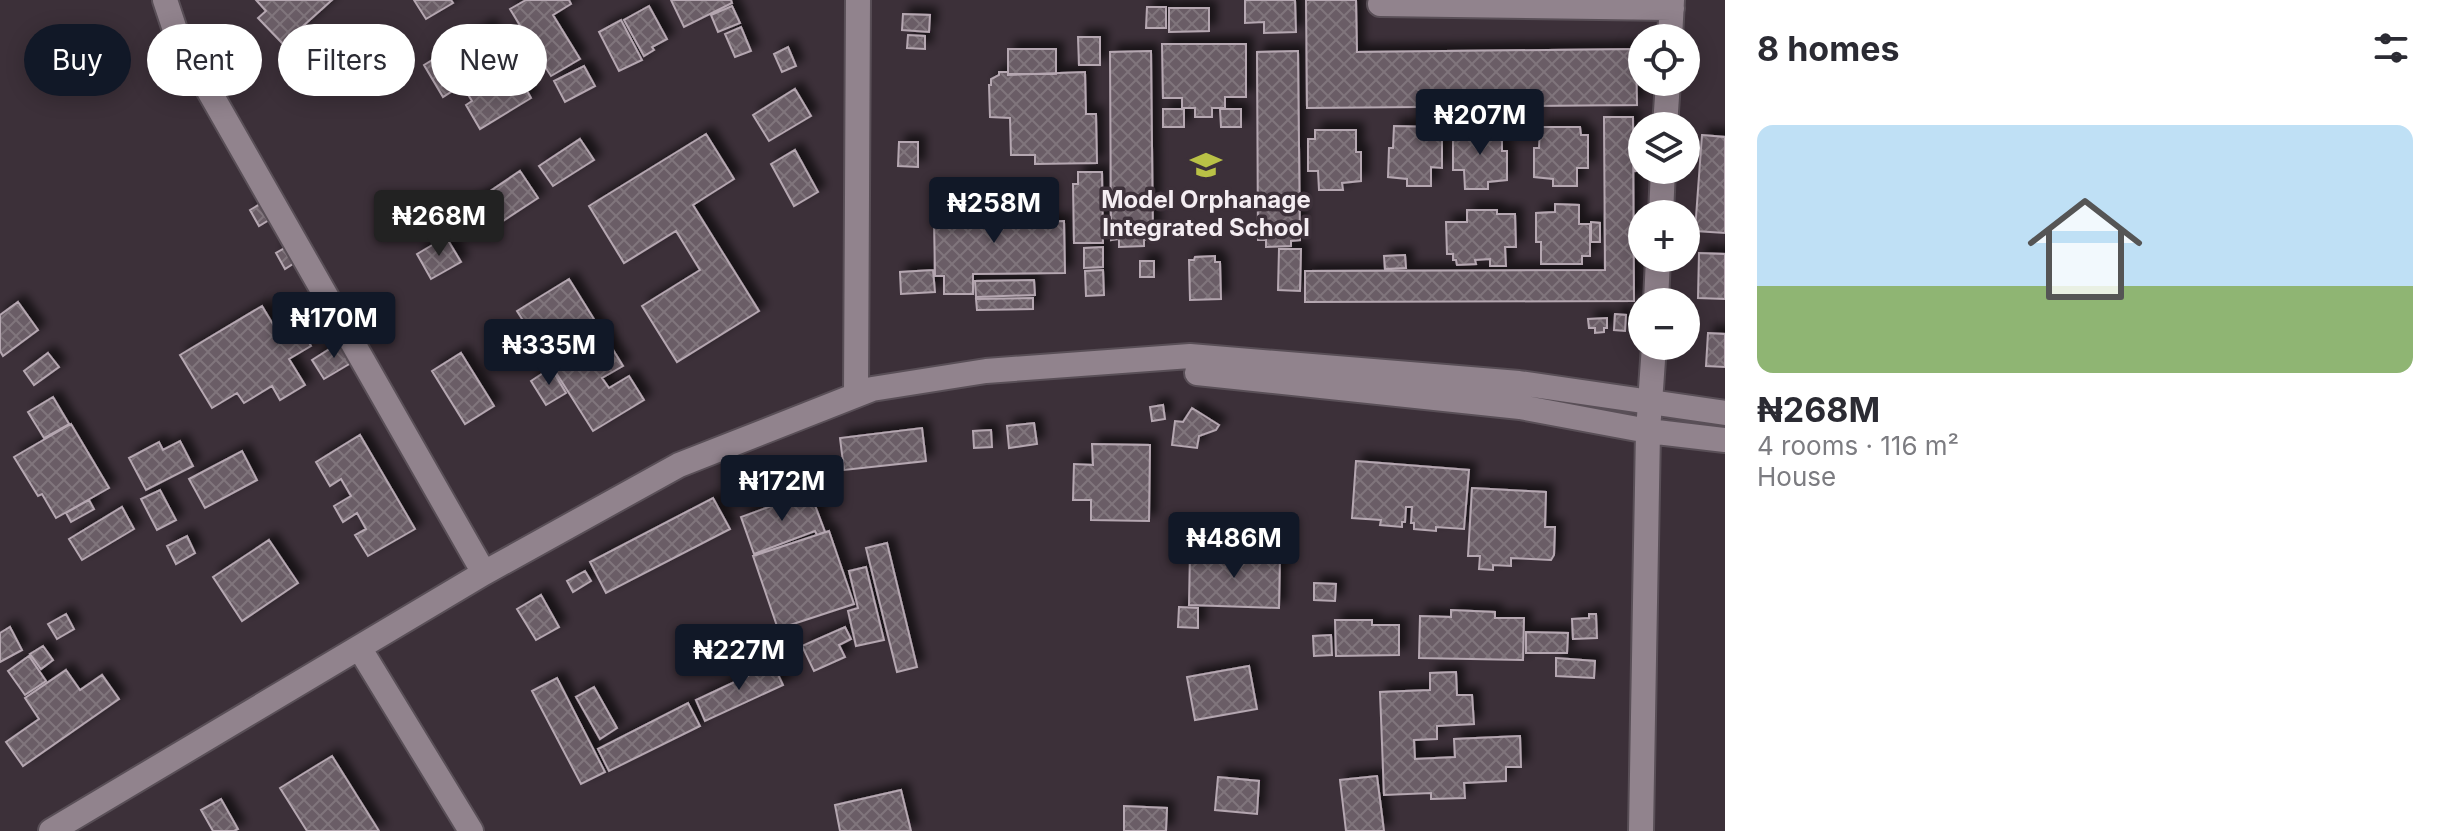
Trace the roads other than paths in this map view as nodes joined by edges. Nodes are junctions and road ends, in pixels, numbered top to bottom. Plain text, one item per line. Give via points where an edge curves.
1 (165, 0) edge
2 (858, 0) edge
3 (1380, 4) dead end
4 (1672, 4) edge
5 (1671, 24) edge
6 (1653, 360) edge
7 (986, 371) junction
8 (856, 394) junction
9 (1651, 403) junction
10 (1725, 413) edge
11 (1648, 431) junction
12 (1725, 440) edge
13 (484, 573) junction
14 (360, 649) junction
15 (51, 831) edge
16 (471, 831) edge
17 (1641, 831) edge

1 - 13 street via 176,33
2 - 8 street
3 - 4 street
4 - 5 street
6 - 9 street
7 - 8 street
7 - 9 street via 1190,356 1519,383
7 - 11 street via 1196,373 1520,407
8 - 13 street via 679,465
9 - 10 street
9 - 11 street
11 - 12 street
11 - 17 street
13 - 14 street
14 - 15 street
14 - 16 street

